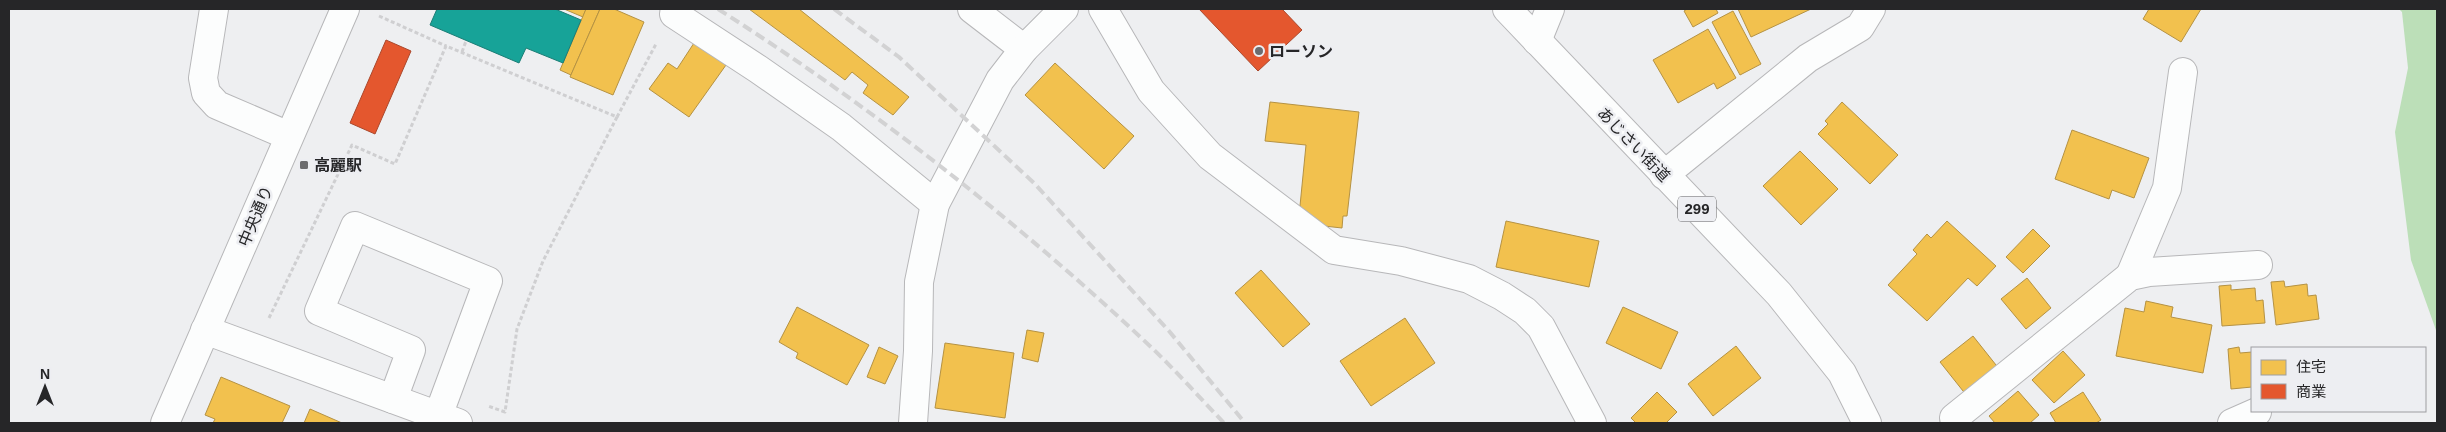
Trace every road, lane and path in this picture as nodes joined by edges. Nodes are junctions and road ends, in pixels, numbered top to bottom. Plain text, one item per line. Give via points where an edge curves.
1 (214, 9) edge
2 (972, 9) edge
3 (1064, 9) edge
4 (1103, 9) edge
5 (1507, 9) edge
6 (1550, 9) edge
7 (1871, 9) edge
8 (358, 11) edge
9 (674, 14) dead end
10 (659, 38) dead end
11 (466, 40) dead end
12 (1537, 41) junction
13 (446, 46) junction
14 (1024, 49) junction
15 (462, 52) junction
16 (2183, 72) dead end
17 (617, 117) junction
18 (289, 136) junction
19 (1664, 175) junction
20 (935, 204) junction
21 (2258, 265) dead end
22 (2130, 276) junction
23 (278, 322) dead end
24 (206, 330) junction
25 (480, 402) dead end
26 (2257, 412) edge
27 (421, 414) edge
28 (1953, 422) edge
29 (165, 423) edge
30 (913, 423) edge
31 (1592, 423) edge
32 (1867, 423) edge
33 (2232, 423) edge

1 - 18 main road via 203,78 206,93 217,105
2 - 14 main road
3 - 14 main road
4 - 31 main road via 1151,91 1210,156 1334,250 1401,261 1469,279 1517,306 1542,327
5 - 12 main road, あじさい街道 / 299
6 - 12 main road
7 - 19 main road via 1860,28 1808,58
8 - 13 path
8 - 18 main road, 中央通り
9 - 20 main road via 841,127
10 - 17 path
11 - 15 path
12 - 19 main road, あじさい街道 / 299
13 - 15 path
13 - 23 path via 395,164 352,145 268,319
14 - 20 main road via 1000,80
15 - 17 path
16 - 22 main road via 2167,188
17 - 25 path via 543,261 520,320 505,412
18 - 24 main road, 中央通り
19 - 32 main road, あじさい街道 / 299 via 1779,294 1842,373
20 - 30 main road via 919,282
21 - 22 main road
22 - 28 main road
24 - 27 main road
24 - 29 main road, 中央通り
26 - 33 main road
27 - 27 main road via 411,350 320,311 355,226 488,281

